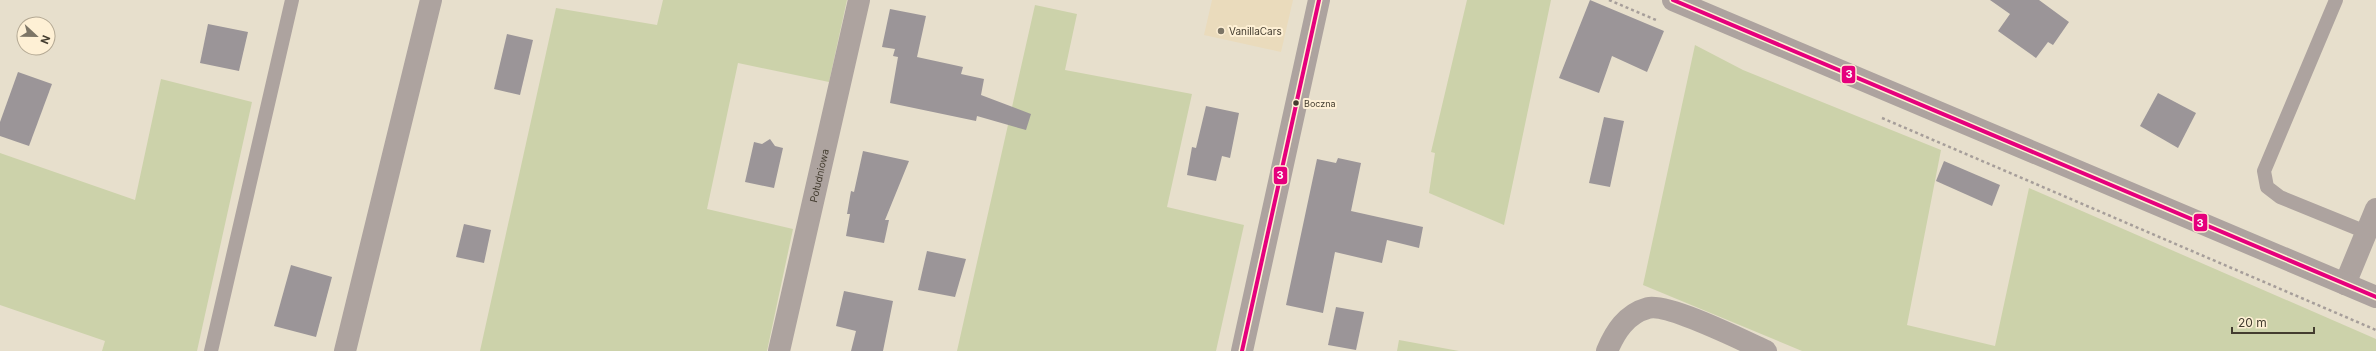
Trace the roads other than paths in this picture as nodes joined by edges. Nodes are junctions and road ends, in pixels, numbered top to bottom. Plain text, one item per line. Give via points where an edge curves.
1 (292, 0) edge
2 (431, 0) edge
3 (859, 0) edge
4 (1319, 0) edge
5 (1673, 0) edge
6 (2336, 0) edge
7 (2376, 209) edge
8 (2366, 232) junction
9 (2345, 284) junction
10 (2376, 297) edge
11 (211, 351) edge
12 (345, 351) edge
13 (779, 351) edge
14 (1242, 351) edge
15 (1607, 351) edge
16 (1766, 351) edge

1 - 11 lane
2 - 12 street
3 - 13 street, Południowa
4 - 14 street
5 - 9 street
6 - 8 lane via 2264,171 2267,187 2280,197
7 - 8 street
8 - 9 street
9 - 10 street
15 - 16 street via 1618,328 1631,316 1649,308 1672,311

